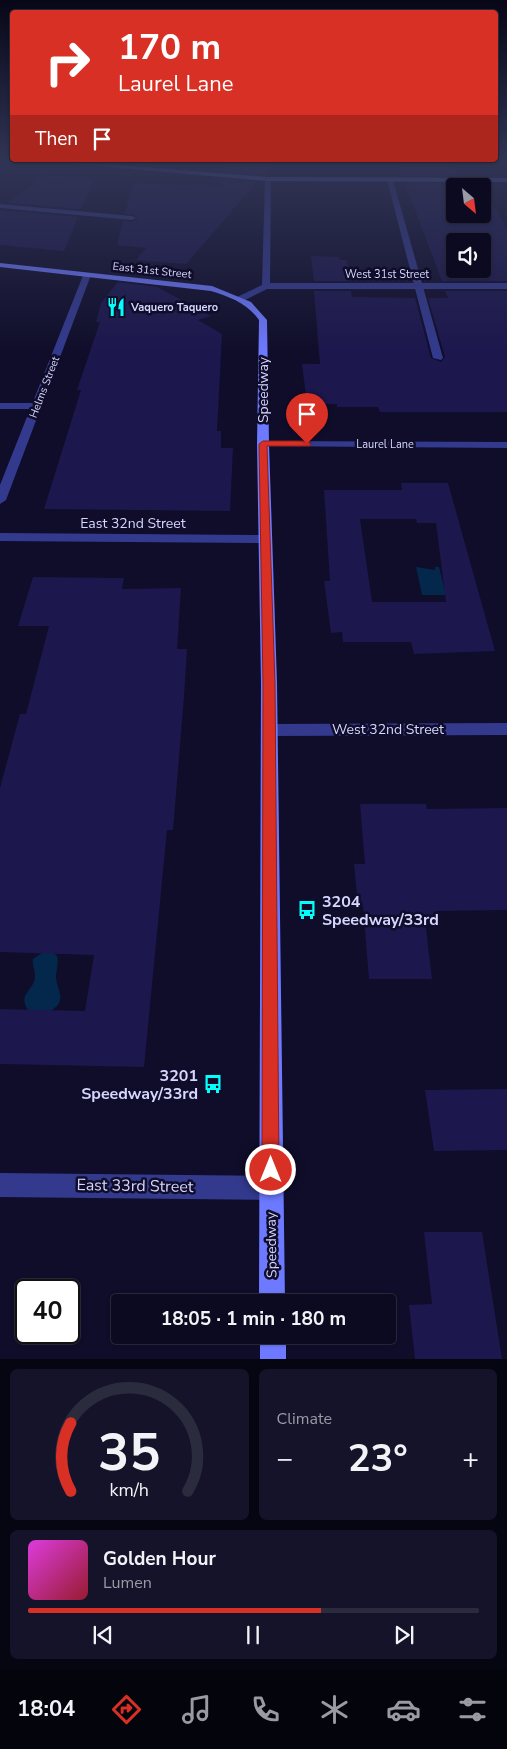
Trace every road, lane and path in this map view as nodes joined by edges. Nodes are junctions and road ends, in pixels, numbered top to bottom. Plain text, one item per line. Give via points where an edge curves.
1 (267, 226) edge
2 (403, 226) edge
3 (0, 265) edge
4 (87, 275) junction
5 (266, 286) junction
6 (419, 286) junction
7 (507, 286) edge
8 (240, 299) junction
9 (438, 358) dead end
10 (0, 406) edge
11 (36, 406) junction
12 (263, 444) junction
13 (507, 445) edge
14 (3, 484) edge
15 (0, 500) edge
16 (0, 537) edge
17 (266, 539) junction
18 (507, 729) edge
19 (269, 730) junction
20 (0, 1184) edge
21 (271, 1188) junction
22 (272, 1294) edge
23 (273, 1344) edge
24 (273, 1359) edge

1 - 5 street
2 - 6 street
3 - 4 street, East 31st Street
4 - 8 street, East 31st Street via 197,287
4 - 11 street, Helms Street
5 - 6 street, West 31st Street
5 - 8 street
6 - 7 street, West 31st Street
6 - 9 street
8 - 12 street, Speedway via 253,306 263,320
10 - 11 street
11 - 14 street, Helms Street
12 - 13 street, Laurel Lane
12 - 17 street, Speedway
14 - 15 street, Helms Street
16 - 17 street, East 32nd Street
17 - 19 street, Speedway
18 - 19 street, West 32nd Street
19 - 21 street, Speedway
20 - 21 street, East 33rd Street
21 - 22 street, Speedway
23 - 24 street

